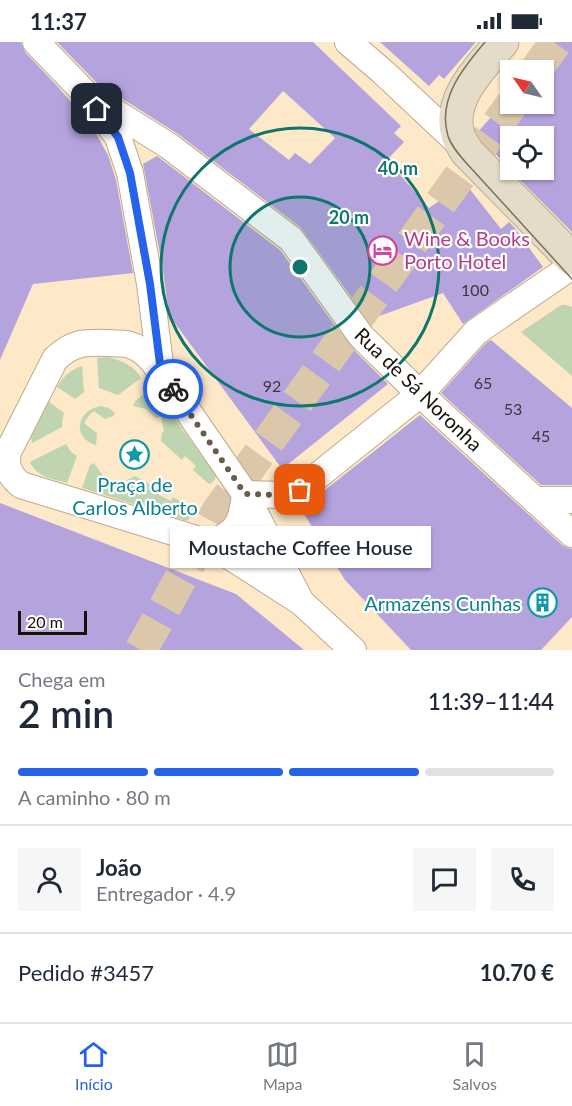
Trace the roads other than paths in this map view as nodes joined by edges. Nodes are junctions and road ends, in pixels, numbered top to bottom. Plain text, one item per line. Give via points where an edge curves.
1 (36, 42) edge
2 (348, 42) edge
3 (502, 42) edge
4 (86, 94) junction
5 (467, 152) junction
6 (572, 259) edge
7 (572, 266) edge
8 (161, 372) junction
9 (420, 394) junction
10 (245, 494) junction
11 (535, 500) junction
12 (572, 500) edge
13 (572, 534) edge
14 (209, 543) junction
15 (301, 602) junction
16 (353, 650) edge

1 - 4 street
2 - 5 street
3 - 5 street via 462,94 456,121 458,137
4 - 8 street via 118,137 130,173
4 - 9 street, Rua de Sá Noronha via 170,146 291,239 361,336
5 - 6 street
7 - 9 street via 476,332
8 - 10 street
8 - 14 street via 148,355 129,344 88,342 64,350 55,359 8,452 7,466 21,485
9 - 10 street via 300,490 282,495
9 - 11 street, Rua de Sá Noronha
10 - 14 street via 240,522 228,536
10 - 15 street
11 - 12 street
11 - 13 street, Rua de Sá Noronha
14 - 15 street
15 - 16 street

